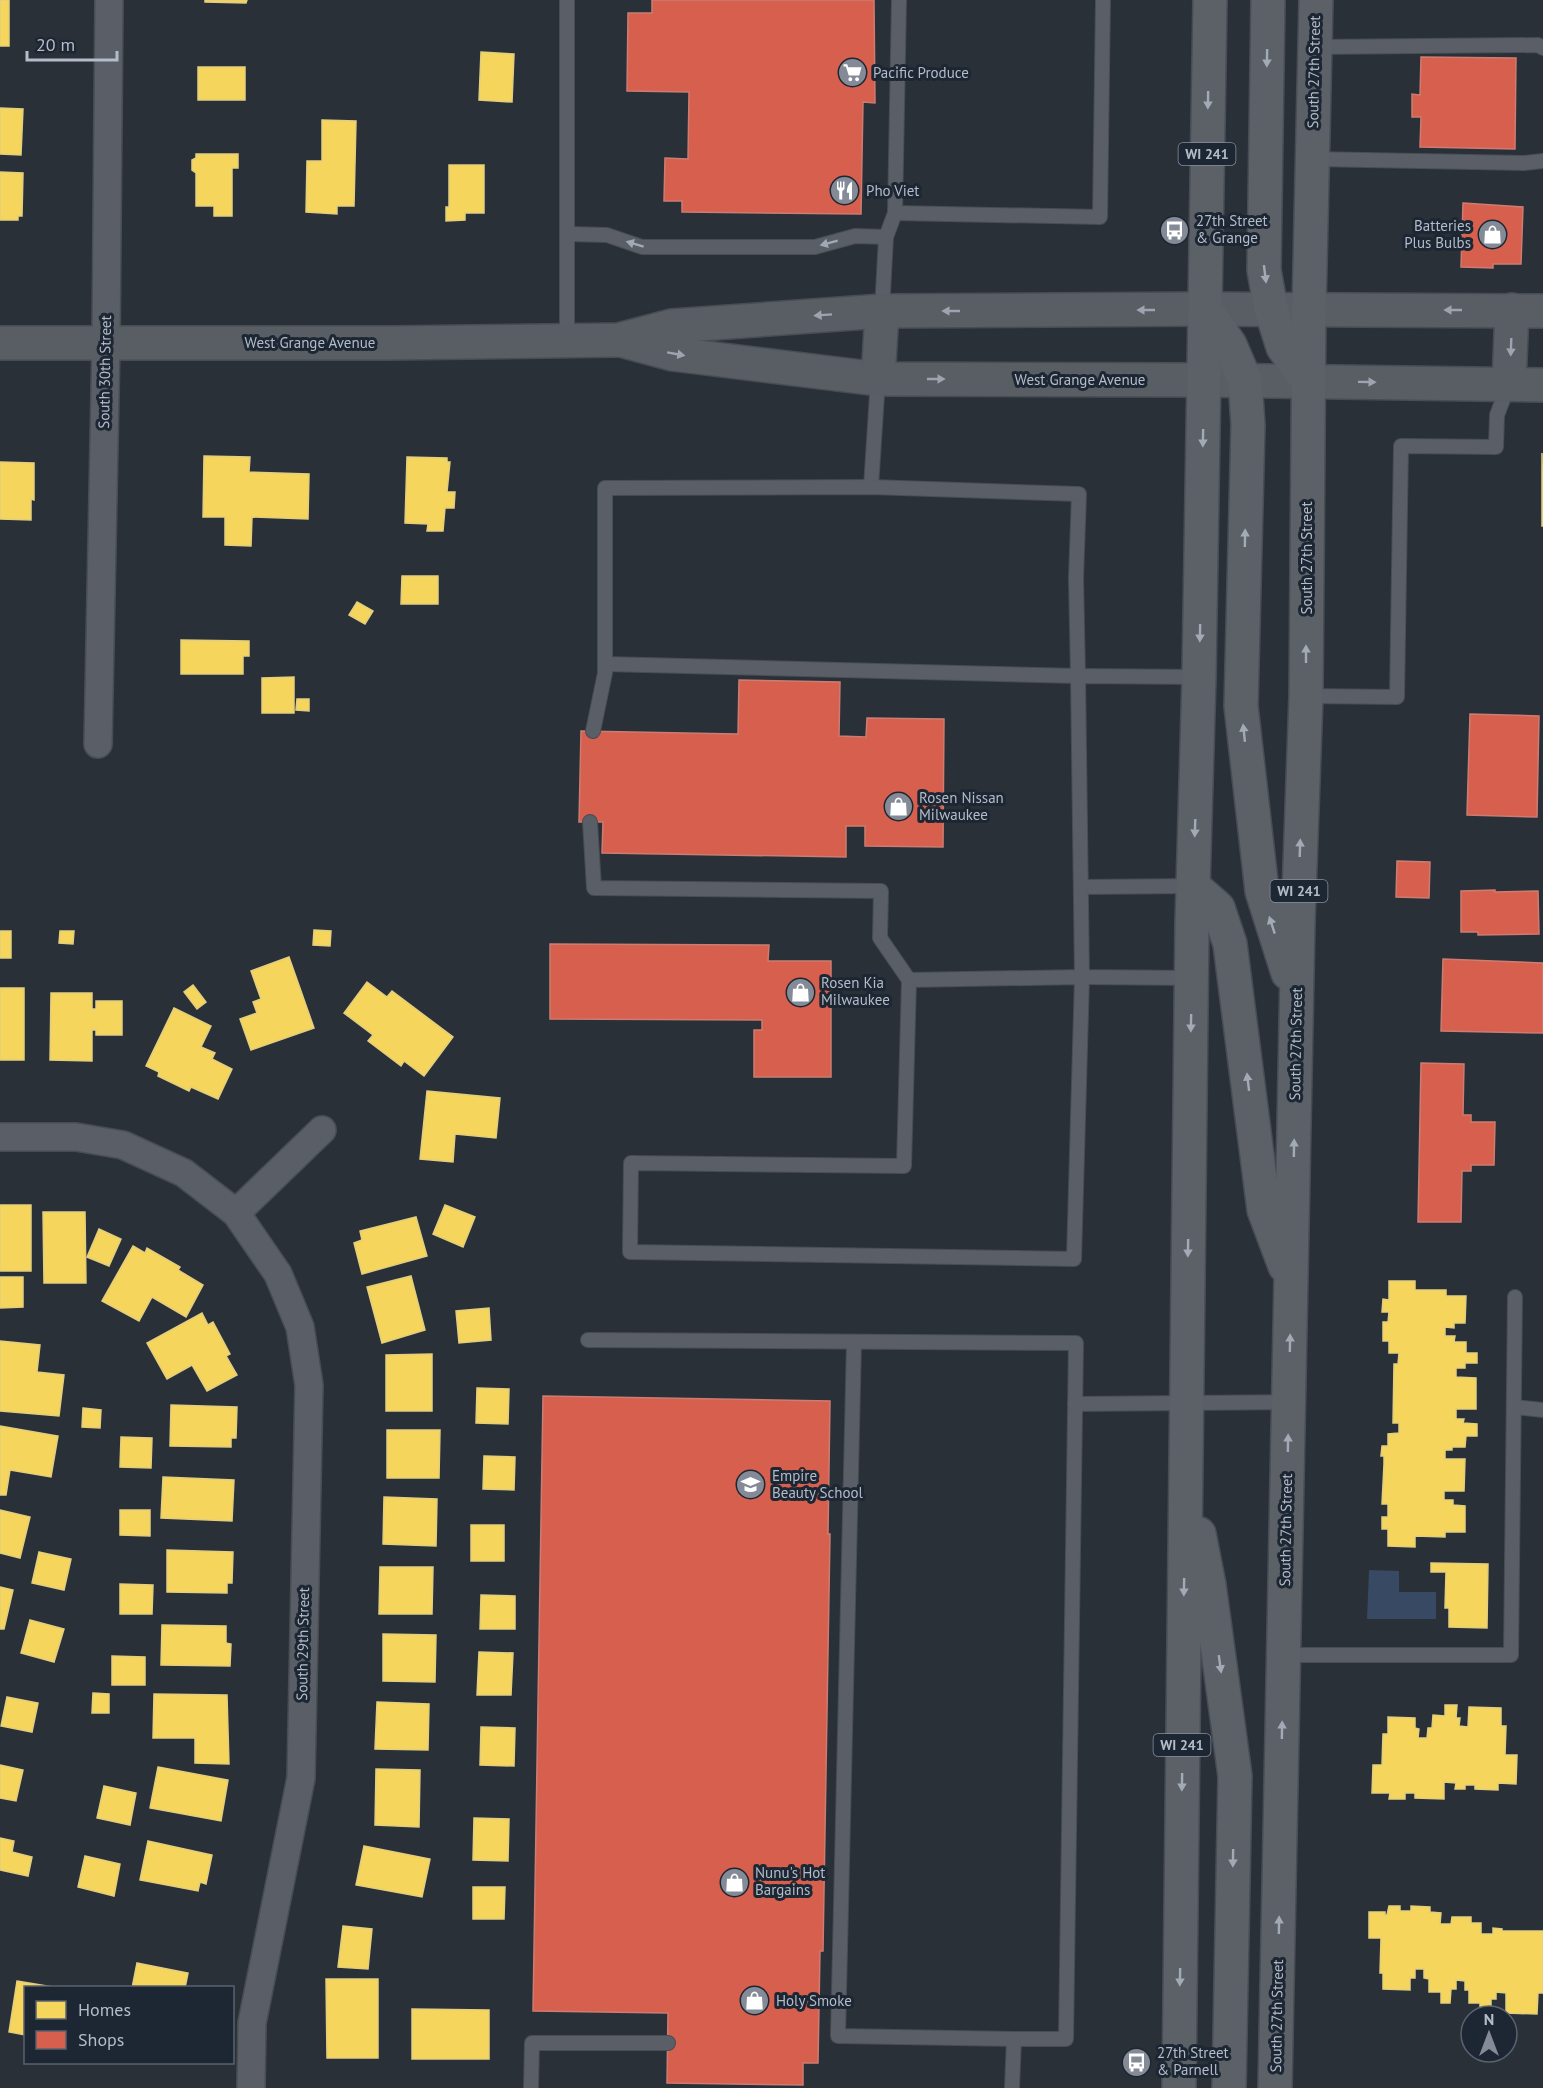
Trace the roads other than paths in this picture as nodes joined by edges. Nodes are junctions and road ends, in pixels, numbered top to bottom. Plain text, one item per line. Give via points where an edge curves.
1 (109, 0) edge
2 (567, 0) edge
3 (899, 0) edge
4 (1103, 0) edge
5 (1210, 0) edge
6 (1268, 0) edge
7 (1316, 0) edge
8 (1315, 47) junction
9 (1543, 48) edge
10 (1312, 159) junction
11 (1543, 160) edge
12 (895, 213) junction
13 (568, 234) junction
14 (886, 237) junction
15 (1204, 309) junction
16 (1271, 309) junction
17 (1309, 309) junction
18 (882, 311) junction
19 (1528, 311) edge
20 (619, 340) junction
21 (567, 341) junction
22 (0, 343) edge
23 (106, 343) junction
24 (878, 379) junction
25 (1203, 380) junction
26 (1245, 380) junction
27 (1308, 381) junction
28 (1509, 384) junction
29 (1543, 385) edge
30 (871, 487) junction
31 (605, 664) junction
32 (1078, 676) junction
33 (1199, 676) junction
34 (1306, 696) junction
35 (593, 731) dead end
36 (98, 744) dead end
37 (591, 822) dead end
38 (1193, 886) junction
39 (1081, 887) junction
40 (1082, 977) junction
41 (1191, 978) junction
42 (909, 980) junction
43 (1296, 1001) junction
44 (322, 1130) dead end
45 (0, 1137) edge
46 (236, 1213) junction
47 (1291, 1282) junction
48 (1515, 1297) dead end
49 (588, 1340) dead end
50 (854, 1342) junction
51 (1289, 1402) junction
52 (1186, 1403) junction
53 (1075, 1404) junction
54 (1514, 1407) junction
55 (1543, 1410) edge
56 (1186, 1462) junction
57 (1284, 1655) junction
58 (1014, 2039) junction
59 (668, 2043) dead end
60 (251, 2088) edge
61 (531, 2088) edge
62 (1012, 2088) edge
63 (1179, 2088) edge
64 (1229, 2088) edge
65 (1275, 2088) edge

1 - 23 street, South 30th Street
2 - 13 lane
3 - 12 lane
4 - 12 lane via 1100,217
5 -> 15 main road, WI 241
6 -> 16 main road via 1264,270
7 - 8 main road, South 27th Street / WI 241
8 - 9 lane
8 - 10 main road, South 27th Street / WI 241
10 - 11 lane via 1524,164
10 - 17 main road, South 27th Street / WI 241
12 - 14 lane
14 -> 13 lane via 855,236 815,247 642,247 607,235
13 - 21 lane
14 - 18 lane
15 - 16 street, West Grange Avenue
15 -> 18 street, West Grange Avenue
15 - 25 main road, WI 241
15 - 26 main road via 1230,345
16 - 17 street, West Grange Avenue
16 - 27 main road via 1283,347
19 -> 17 street, West Grange Avenue
17 - 27 main road, South 27th Street / WI 241
18 -> 20 street, West Grange Avenue via 672,326
18 - 24 street
19 -> 28 street
20 - 21 street, West Grange Avenue
20 -> 24 street, West Grange Avenue via 673,354
21 - 23 street, West Grange Avenue
22 - 23 street, West Grange Avenue
23 - 36 street, South 30th Street
24 -> 25 street, West Grange Avenue
24 - 30 lane
25 - 26 street, West Grange Avenue
25 -> 33 main road, WI 241
26 - 27 street, West Grange Avenue
43 -> 26 main road via 1262,891 1241,706 1248,425
27 -> 28 street, West Grange Avenue
34 -> 27 main road, South 27th Street / WI 241
28 - 29 street, West Grange Avenue
28 - 34 lane via 1497,415 1496,447 1401,446 1397,697
30 - 31 lane via 606,488
30 - 32 lane via 1079,494
31 - 32 lane
31 - 35 lane
32 - 33 lane
32 - 39 lane
33 -> 38 main road, WI 241
43 -> 34 main road, South 27th Street / WI 241
37 - 42 lane via 594,888 881,891 880,938
38 - 39 lane
38 - 41 main road, WI 241
47 -> 38 main road via 1264,1210 1230,944 1218,908
39 - 40 lane
40 - 41 lane
40 - 42 lane
40 - 42 lane via 1074,1259 630,1252 632,1163 904,1166
41 -> 52 main road, WI 241
47 -> 43 main road, South 27th Street / WI 241
44 - 46 street
45 - 46 street, South 29th Street via 76,1137 123,1145 184,1173
46 - 60 street, South 29th Street via 278,1274 300,1327 309,1385 301,1778 252,2023
51 -> 47 main road, South 27th Street / WI 241
48 - 54 lane
49 - 50 lane
50 - 53 lane via 1077,1343
50 - 58 lane via 837,2036
51 - 52 lane
57 -> 51 main road, South 27th Street / WI 241
52 - 53 lane
52 - 56 main road, WI 241
53 - 58 lane via 1065,2039
54 - 55 lane
54 - 57 lane via 1510,1655
56 -> 63 main road, WI 241
56 -> 64 main road via 1209,1585 1235,1776
65 -> 57 main road, South 27th Street / WI 241
58 - 62 lane
59 - 61 lane via 532,2043

